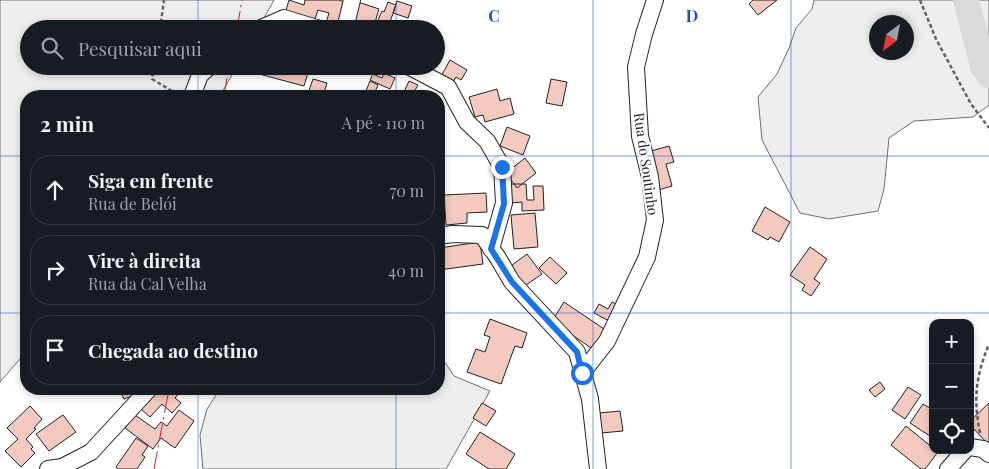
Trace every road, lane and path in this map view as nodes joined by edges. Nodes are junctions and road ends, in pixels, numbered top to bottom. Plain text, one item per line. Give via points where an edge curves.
1 (164, 0) edge
2 (352, 0) edge
3 (656, 0) edge
4 (920, 0) edge
5 (161, 20) edge
6 (347, 20) edge
7 (153, 75) edge
8 (200, 75) edge
9 (424, 75) edge
10 (170, 90) edge
11 (194, 90) edge
12 (989, 128) edge
13 (445, 235) edge
14 (491, 249) junction
15 (989, 344) edge
16 (582, 373) junction
17 (143, 395) edge
18 (981, 450) edge
19 (961, 454) edge
20 (48, 469) edge
21 (598, 469) edge
22 (948, 469) edge

1 - 5 path
2 - 6 street
3 - 16 street, Rua do Soutinho via 636,67 640,136 650,177 655,220 647,257 607,341
4 - 12 path via 936,39
7 - 10 path via 152,79
8 - 11 street
9 - 14 street via 448,88 467,122 487,141 502,167 504,204
13 - 14 street via 482,235
14 - 16 street via 512,282 577,352
15 - 18 path via 979,368 976,393
16 - 21 street via 590,399
17 - 20 street via 91,452 62,467
19 - 22 street

